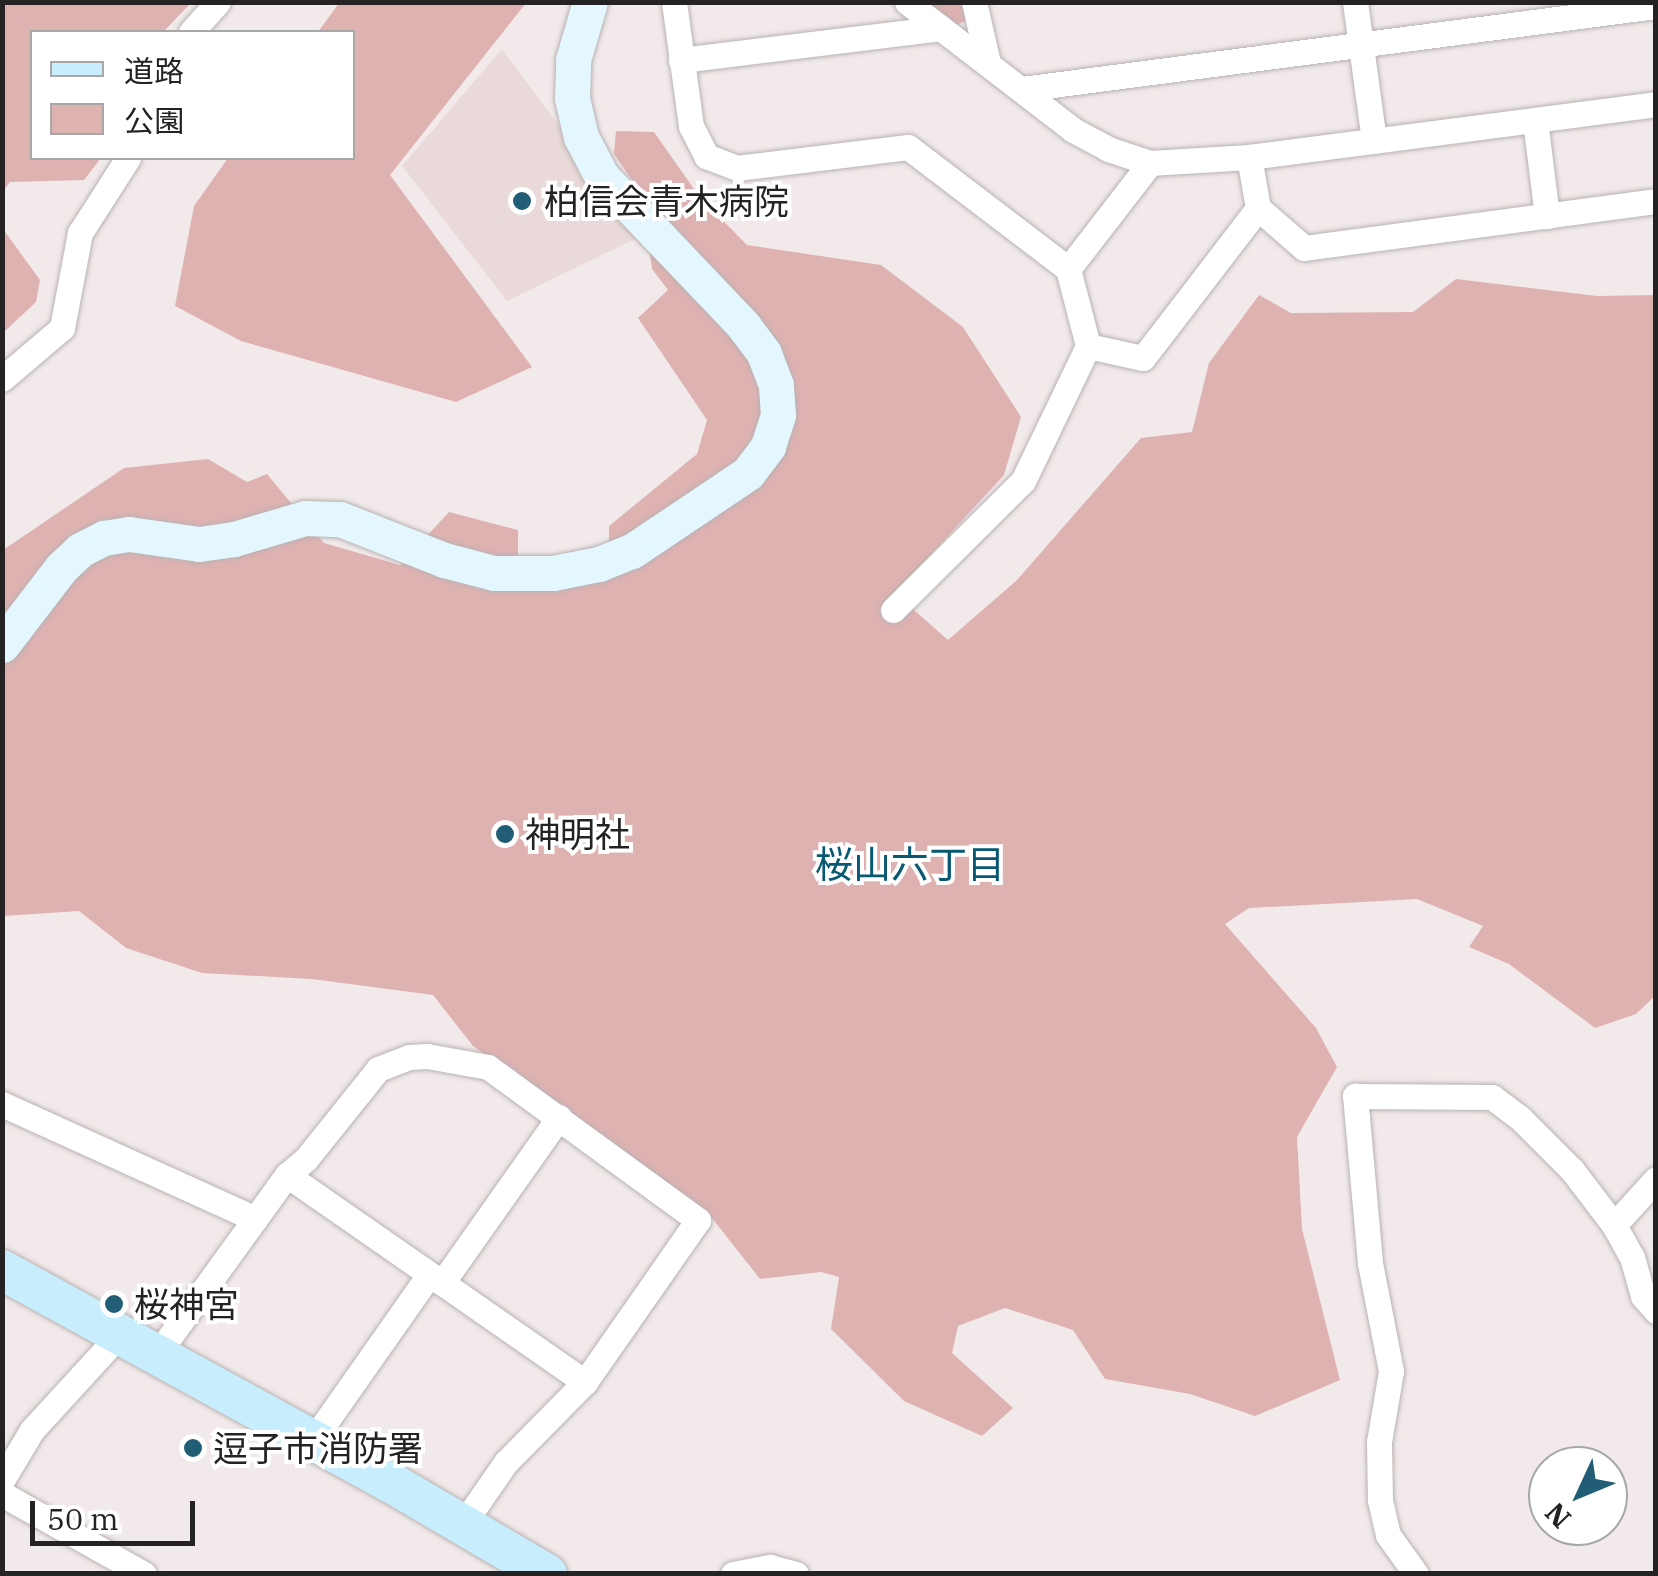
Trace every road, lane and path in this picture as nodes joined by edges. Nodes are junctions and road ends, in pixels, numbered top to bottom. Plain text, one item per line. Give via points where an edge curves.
1 (218, 2) edge
2 (590, 2) edge
3 (674, 2) edge
4 (907, 2) edge
5 (1355, 2) edge
6 (975, 3) edge
7 (1656, 6) edge
8 (942, 28) junction
9 (194, 30) edge
10 (1361, 45) junction
11 (682, 60) junction
12 (988, 63) junction
13 (1022, 89) junction
14 (1656, 104) edge
15 (1536, 120) junction
16 (1374, 140) junction
17 (1249, 157) junction
18 (127, 160) edge
19 (1150, 163) junction
20 (1656, 201) edge
21 (1258, 208) junction
22 (1546, 216) junction
23 (1068, 268) junction
24 (1088, 346) junction
25 (2, 380) edge
26 (893, 610) dead end
27 (2, 645) edge
28 (2, 1104) edge
29 (559, 1117) junction
30 (286, 1176) junction
31 (1656, 1178) edge
32 (255, 1219) junction
33 (1614, 1225) junction
34 (2, 1270) edge
35 (436, 1279) junction
36 (1656, 1311) edge
37 (120, 1333) junction
38 (158, 1352) junction
39 (585, 1382) junction
40 (313, 1440) junction
41 (2, 1480) edge
42 (2, 1494) edge
43 (463, 1524) junction
44 (144, 1574) edge
45 (547, 1574) edge
46 (733, 1574) edge
47 (796, 1574) edge
48 (1416, 1574) edge

1 - 9 street
2 - 27 street via 574,60 572,98 581,137 602,176 744,326 764,352 776,385 778,416 768,446 748,473 632,551 553,573 494,573 340,519 305,518 198,544 129,534 104,538 61,568
3 - 11 street
4 - 8 street
5 - 10 street
6 - 12 street
7 - 10 street
8 - 11 street
8 - 12 street
10 - 13 street
10 - 16 street
11 - 23 street via 697,144 721,164 737,168 908,147
12 - 13 street
13 - 19 street via 1073,130
14 - 15 street
15 - 16 street
15 - 22 street
16 - 17 street
17 - 19 street
17 - 21 street
18 - 25 street via 80,233 62,328
19 - 23 street
20 - 22 street
21 - 22 street via 1304,248
21 - 24 street via 1143,358
23 - 24 street
24 - 26 street via 1023,481
28 - 32 street
29 - 30 street via 488,1067 409,1057 378,1069
29 - 35 street
29 - 39 street via 698,1220
30 - 32 street
30 - 35 street
31 - 33 street
32 - 38 street
33 - 36 street via 1632,1257 1642,1296
33 - 48 street via 1572,1170 1492,1097 1355,1096 1370,1262 1391,1371 1379,1442 1380,1500 1388,1534
34 - 37 main road
35 - 39 street
35 - 40 street
37 - 38 main road
37 - 41 street via 32,1430
38 - 40 main road
39 - 43 street via 506,1462
40 - 43 main road
42 - 44 street
43 - 45 main road
46 - 47 street via 770,1567

